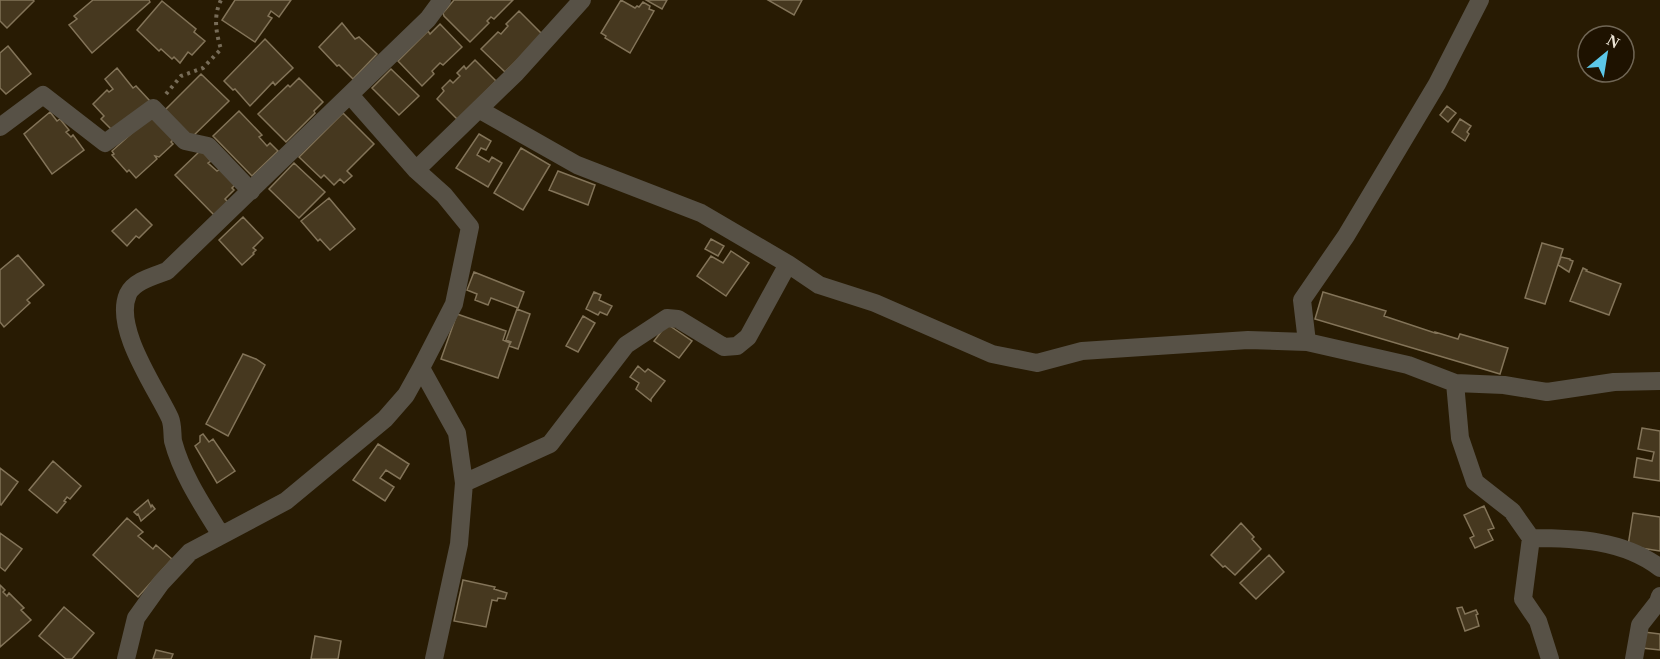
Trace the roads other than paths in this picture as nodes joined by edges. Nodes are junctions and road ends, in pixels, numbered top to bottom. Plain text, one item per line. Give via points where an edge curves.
1 (442, 0) edge
2 (582, 0) edge
3 (1480, 0) edge
4 (350, 95) junction
5 (480, 110) junction
6 (0, 127) edge
7 (416, 170) junction
8 (251, 191) junction
9 (788, 264) junction
10 (1307, 342) junction
11 (420, 368) junction
12 (1660, 381) edge
13 (1455, 382) junction
14 (464, 483) junction
15 (221, 535) junction
16 (1531, 538) junction
17 (1660, 568) edge
18 (1660, 596) edge
19 (126, 659) edge
20 (434, 659) edge
21 (1550, 659) edge
22 (1634, 659) edge

1 - 4 street via 428,19
2 - 5 street
3 - 10 street via 1437,84 1346,236 1302,300
4 - 7 street
4 - 8 street
5 - 7 street
5 - 9 street via 576,165 701,213
6 - 8 street via 43,95 105,144 153,108 185,141 208,146
7 - 11 street via 444,195 470,227 454,304
8 - 15 street via 166,271 138,283 128,293 125,308 127,330 171,421 173,441 192,489
9 - 10 street via 819,285 875,303 992,354 1037,363 1082,351 1248,340
9 - 14 street via 748,337 737,346 724,347 678,319 667,318 626,345 550,444
10 - 13 street via 1408,365
11 - 14 street via 457,433
11 - 15 street via 406,395 361,440 286,501
12 - 13 street via 1614,382 1547,392
13 - 16 street via 1460,438 1475,483 1512,511
14 - 20 street via 459,544
15 - 19 street via 190,552 161,582 136,618
16 - 17 street via 1613,545 1646,557
16 - 21 street via 1523,599 1538,621
18 - 22 street via 1640,625

